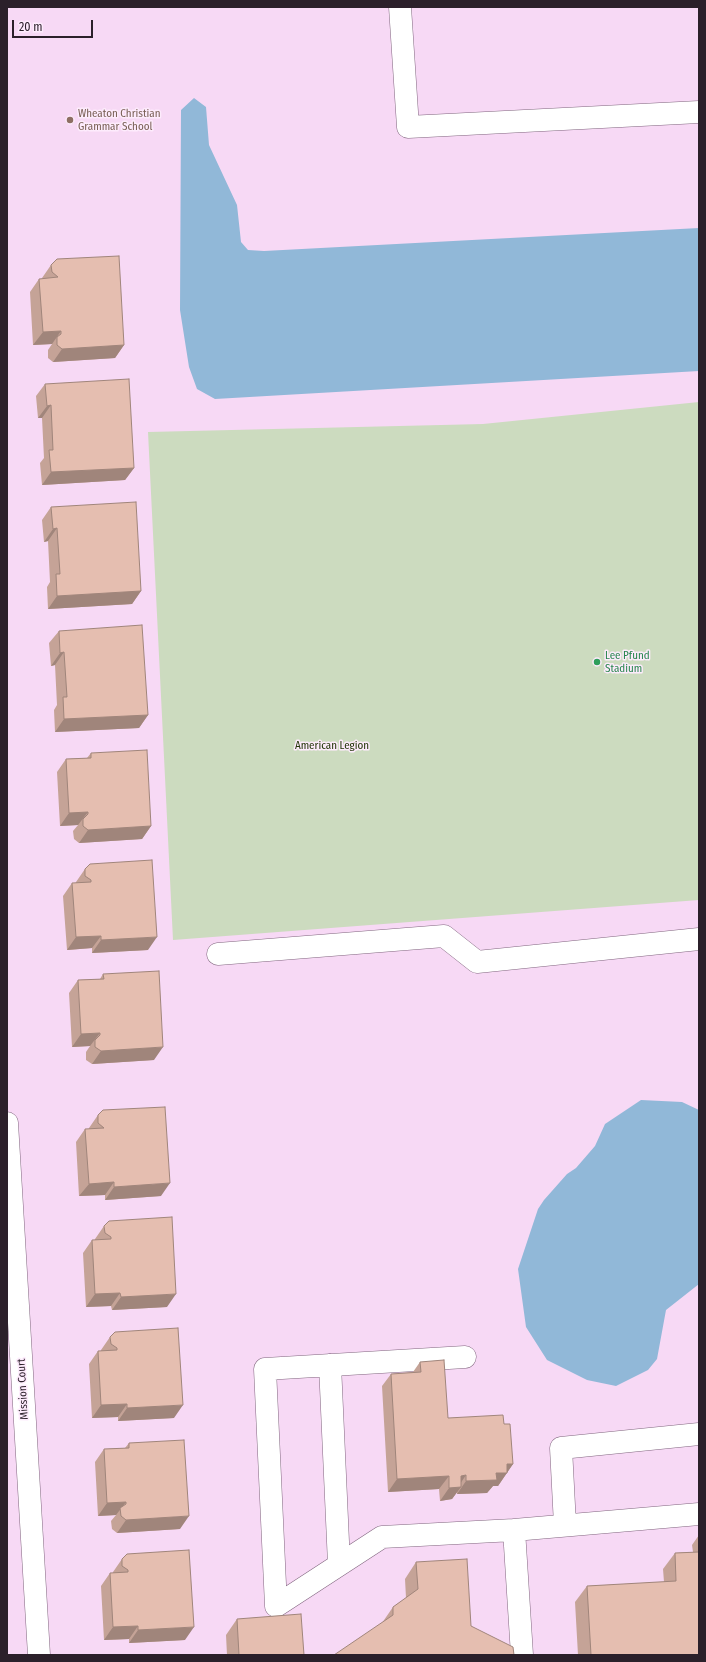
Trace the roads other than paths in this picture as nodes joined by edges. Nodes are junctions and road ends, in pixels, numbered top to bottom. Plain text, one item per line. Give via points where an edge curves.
1 (400, 7) edge
2 (699, 112) edge
3 (699, 939) edge
4 (218, 954) dead end
5 (7, 1124) edge
6 (464, 1357) dead end
7 (330, 1365) junction
8 (699, 1434) edge
9 (699, 1514) edge
10 (565, 1525) junction
11 (514, 1530) junction
12 (339, 1564) junction
13 (39, 1655) edge
14 (522, 1655) edge

1 - 2 street via 408,127
3 - 4 street via 477,962 444,936
5 - 13 street, Mission Court
6 - 7 street
7 - 12 street
7 - 12 street via 265,1369 276,1606
8 - 10 street via 561,1448
9 - 10 street
10 - 11 street
11 - 12 street via 382,1537
11 - 14 street

